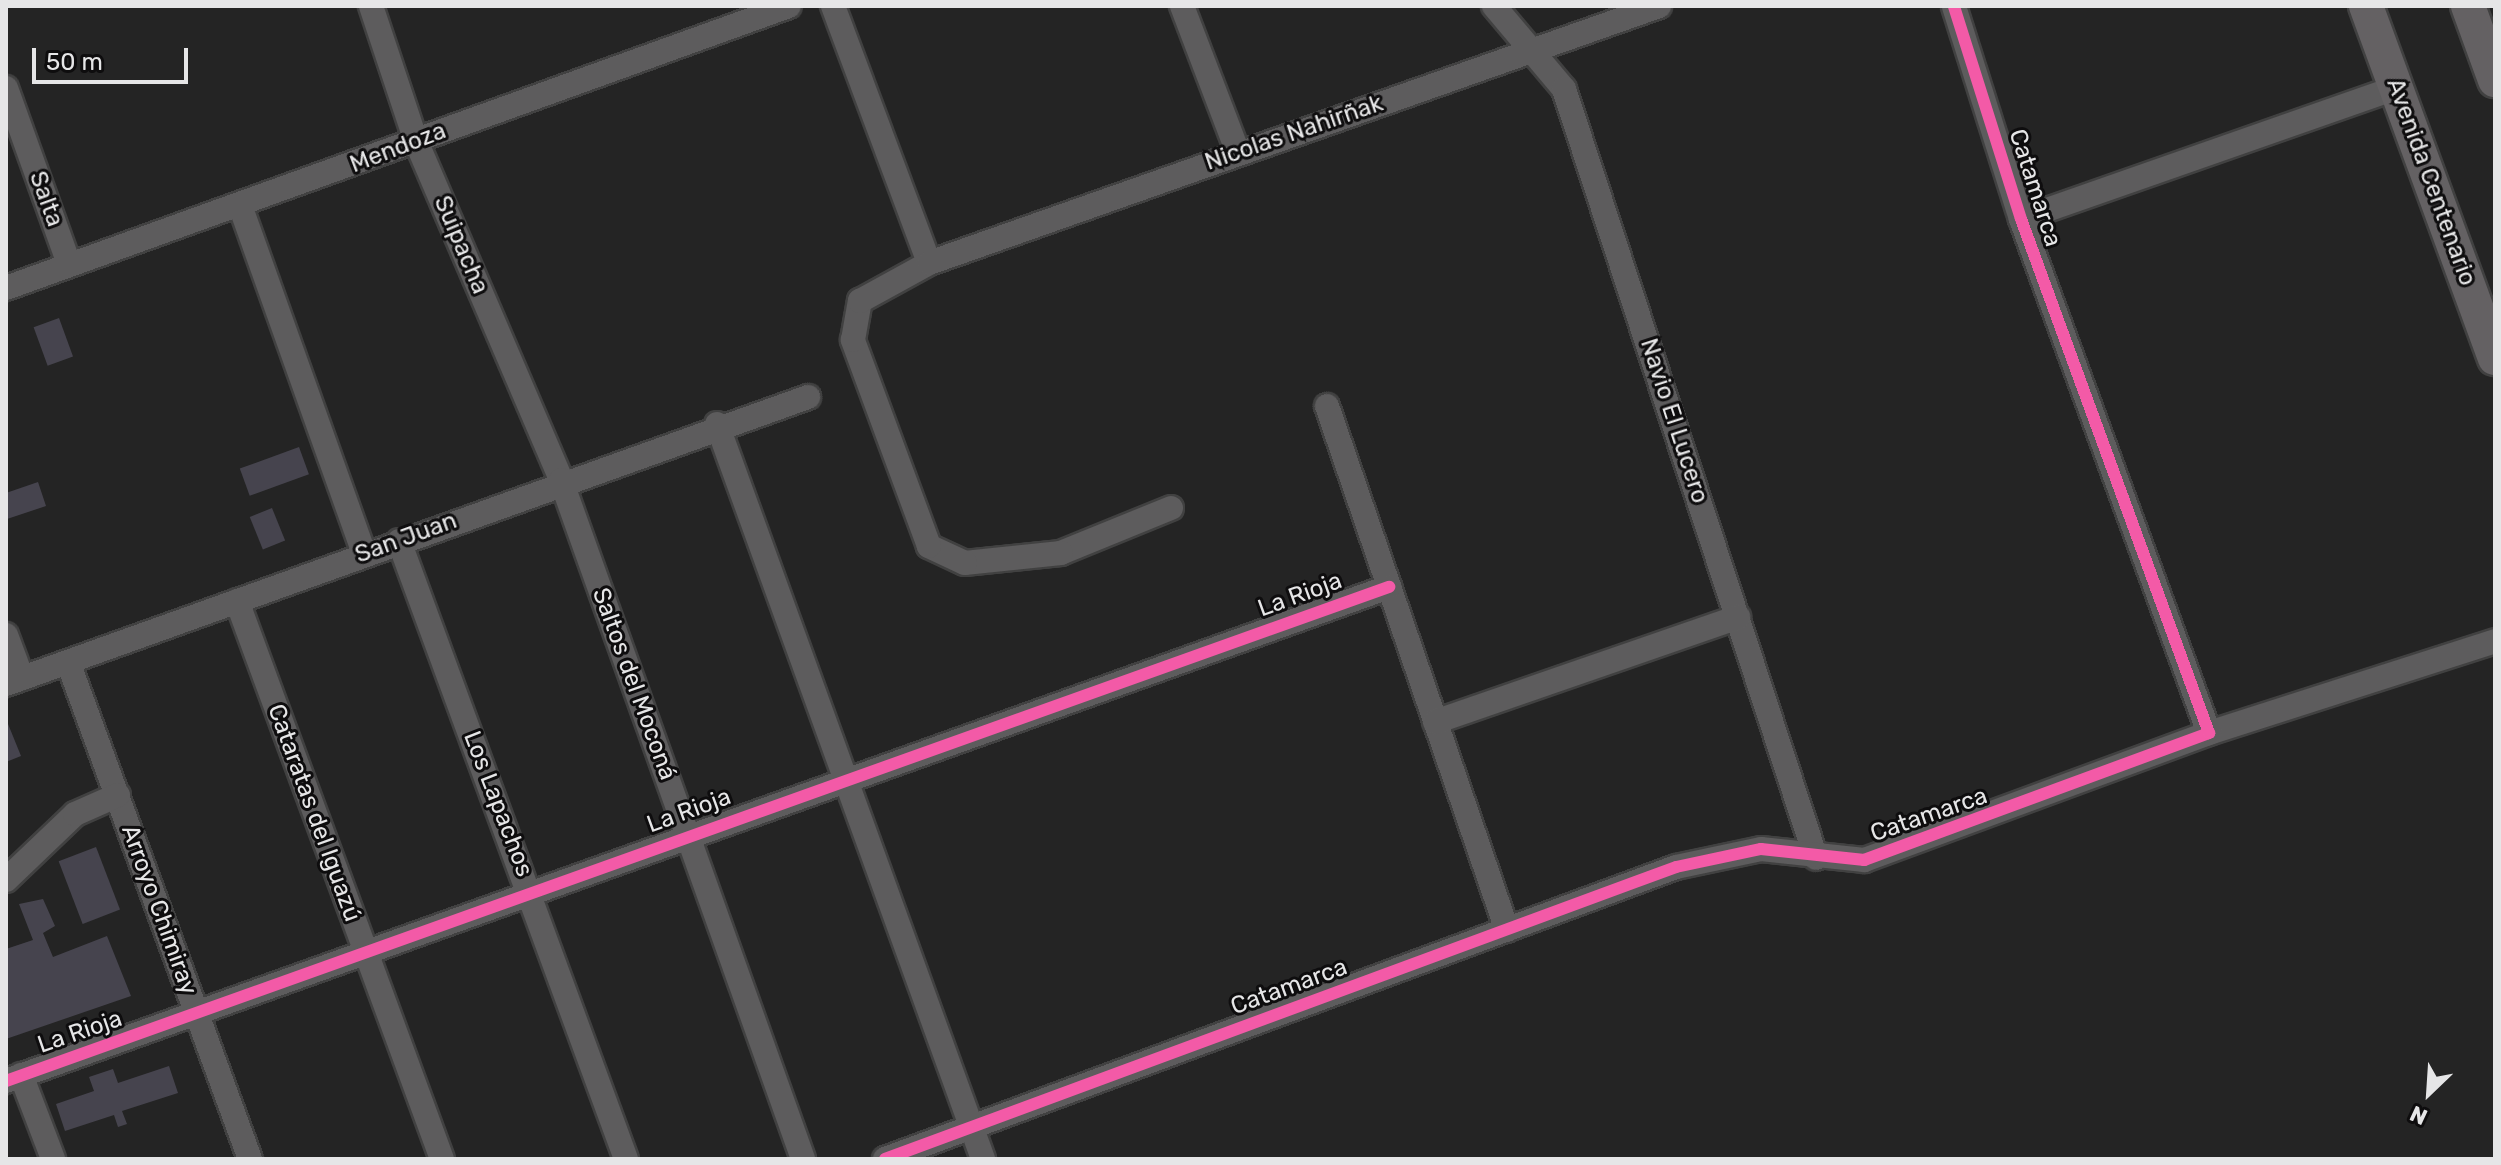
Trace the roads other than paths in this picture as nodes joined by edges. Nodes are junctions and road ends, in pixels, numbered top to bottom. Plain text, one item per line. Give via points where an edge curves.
1 (371, 6) edge
2 (789, 6) edge
3 (833, 6) edge
4 (1182, 6) edge
5 (1494, 6) edge
6 (1659, 6) edge
7 (1954, 6) edge
8 (2366, 6) edge
9 (2468, 6) edge
10 (2488, 40) edge
11 (1531, 50) junction
12 (2495, 80) edge
13 (6, 88) edge
14 (2396, 88) junction
15 (416, 141) junction
16 (1238, 153) junction
17 (241, 208) junction
18 (2021, 219) junction
19 (929, 263) junction
20 (69, 264) junction
21 (6, 288) edge
22 (2495, 358) edge
23 (808, 397) dead end
24 (1327, 406) dead end
25 (717, 424) junction
26 (561, 480) junction
27 (1171, 508) dead end
28 (399, 541) junction
29 (364, 553) junction
30 (1389, 587) junction
31 (237, 601) junction
32 (1738, 617) junction
33 (6, 635) edge
34 (2495, 641) edge
35 (68, 662) junction
36 (14, 681) edge
37 (1435, 722) junction
38 (2209, 733) junction
39 (848, 777) junction
40 (118, 795) junction
41 (687, 834) junction
42 (1816, 858) junction
43 (6, 880) edge
44 (531, 893) junction
45 (1507, 930) junction
46 (366, 956) junction
47 (197, 1015) junction
48 (14, 1078) edge
49 (971, 1128) junction
50 (53, 1159) edge
51 (250, 1159) edge
52 (442, 1159) edge
53 (626, 1159) edge
54 (803, 1159) edge
55 (885, 1159) edge
56 (983, 1159) edge

1 - 15 street, Suipacha
2 - 15 street, Mendoza
3 - 19 street
4 - 16 street
5 - 11 street, Navio El Lucero
6 - 11 street, Nicolas Nahirñak
7 - 18 street, Catamarca
8 - 14 main road, Avenida Centenario
9 - 10 main road
10 - 12 main road
11 - 16 street, Nicolas Nahirñak
11 - 32 street, Navio El Lucero via 1564,89
13 - 20 street, Salta
14 - 18 street
14 - 22 main road, Avenida Centenario
15 - 17 street, Mendoza
15 - 26 street, Suipacha
16 - 19 street, Nicolas Nahirñak
17 - 20 street, Mendoza
17 - 29 street
18 - 38 street, Catamarca
19 - 27 street, Nicolas Nahirñak via 860,301 853,340 929,546 965,563 1061,553
20 - 21 street, Mendoza
23 - 25 street, San Juan
24 - 30 street
25 - 26 street, San Juan
25 - 39 street
26 - 28 street, San Juan
26 - 41 street, Saltos del Moconá
28 - 29 street, San Juan
28 - 44 street, Los Lapachos
29 - 31 street, San Juan
30 - 37 street
30 - 39 street, La Rioja
31 - 35 street, San Juan
31 - 46 street, Cataratas del Iguazú
32 - 37 street
32 - 42 street, Navio El Lucero
33 - 36 street
34 - 38 street
35 - 36 street, San Juan
35 - 40 street, Arroyo Chimiray
37 - 45 street
38 - 42 street, Catamarca via 1864,860
39 - 41 street, La Rioja
39 - 49 street
40 - 43 street via 75,814
40 - 47 street, Arroyo Chimiray
41 - 44 street, La Rioja
41 - 54 street, Saltos del Moconá
42 - 45 street, Catamarca via 1761,849 1676,867
44 - 46 street, La Rioja
44 - 53 street, Los Lapachos
45 - 49 street, Catamarca
46 - 47 street, La Rioja
46 - 52 street, Cataratas del Iguazú
47 - 48 street, La Rioja
47 - 51 street, Arroyo Chimiray
48 - 50 street
49 - 55 street, Catamarca
49 - 56 street

